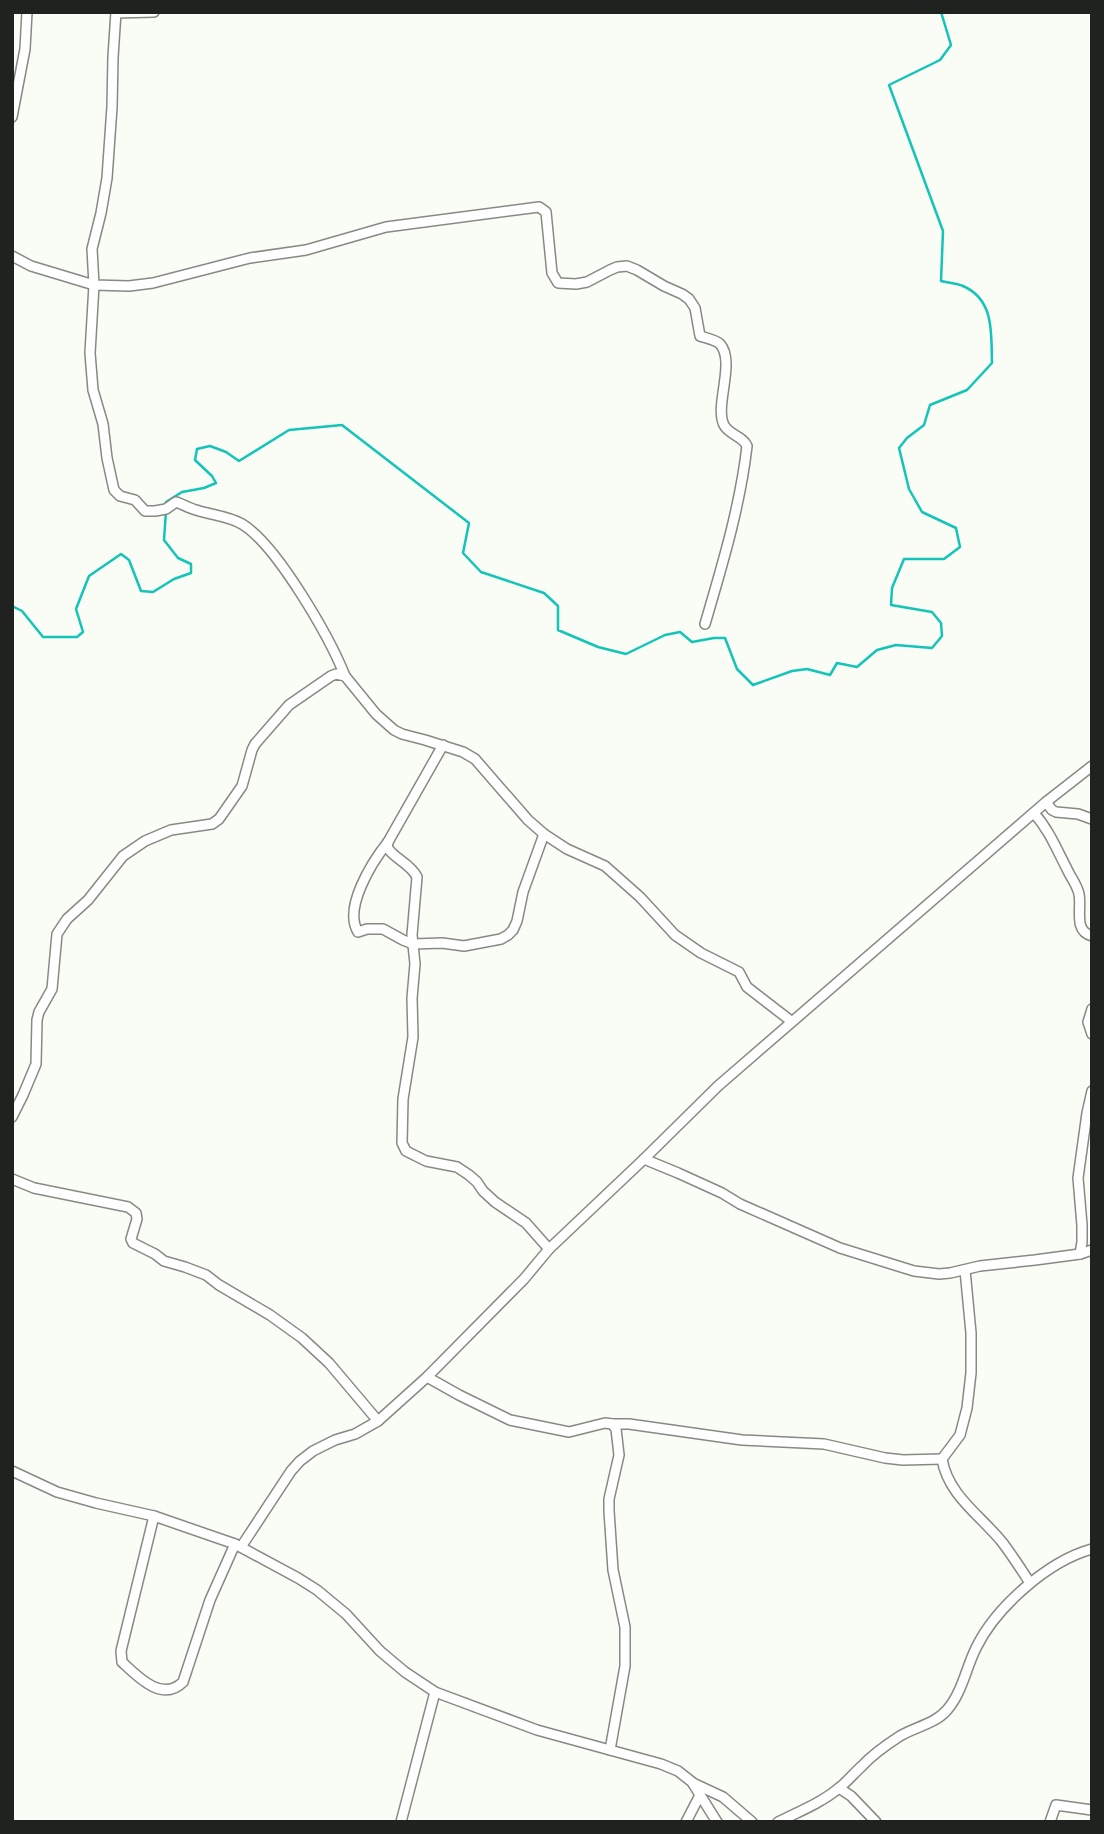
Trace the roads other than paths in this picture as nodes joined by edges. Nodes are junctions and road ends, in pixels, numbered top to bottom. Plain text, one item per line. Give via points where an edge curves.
1 (27, 12) edge
2 (116, 12) edge
3 (154, 12) edge
4 (12, 117) edge
5 (12, 256) edge
6 (94, 285) junction
7 (705, 624) dead end
8 (345, 676) junction
9 (443, 745) junction
10 (1092, 766) edge
11 (1046, 802) junction
12 (1034, 813) junction
13 (1092, 820) edge
14 (544, 834) junction
15 (388, 842) junction
16 (1092, 936) edge
17 (413, 944) junction
18 (1092, 1009) edge
19 (791, 1021) junction
20 (1092, 1034) edge
21 (1092, 1091) edge
22 (12, 1116) edge
23 (644, 1159) junction
24 (12, 1179) edge
25 (549, 1249) junction
26 (1092, 1250) edge
27 (1080, 1254) junction
28 (965, 1270) junction
29 (427, 1377) junction
30 (378, 1421) junction
31 (612, 1424) junction
32 (942, 1458) junction
33 (12, 1471) edge
34 (154, 1516) junction
35 (238, 1546) junction
36 (1092, 1549) edge
37 (1030, 1583) junction
38 (435, 1692) junction
39 (610, 1750) junction
40 (692, 1782) junction
41 (839, 1788) junction
42 (700, 1795) junction
43 (1092, 1810) edge
44 (401, 1822) edge
45 (686, 1822) edge
46 (717, 1822) edge
47 (752, 1822) edge
48 (778, 1822) edge
49 (876, 1822) edge
50 (1050, 1822) edge

1 - 4 street
2 - 3 street
2 - 6 street via 107,178 92,249
5 - 6 street
6 - 7 street via 153,283 250,258 306,250 386,227 539,207 546,212 552,272 558,283 587,282 627,266 689,299 700,335 722,347 726,377 723,424 747,446 735,520
6 - 8 street via 93,390 114,490 145,511 166,509 176,502 242,524 258,536 291,579
8 - 9 street via 394,730
8 - 22 street via 331,676 289,705 252,750 243,786 219,819 145,841 123,856 67,919 57,934 52,989 37,1020 36,1064
9 - 14 street via 475,759
9 - 15 street
10 - 11 street
11 - 12 street
11 - 13 street via 1056,813
12 - 16 street via 1077,887 1081,928
12 - 19 street
14 - 17 street via 508,935 464,946
14 - 19 street via 605,866 675,935 739,972 747,987
15 - 17 street via 388,850 417,877
15 - 17 street via 358,895 355,929 383,929
17 - 25 street via 413,1037 403,1099 402,1143 426,1161 457,1167 469,1175
18 - 20 street via 1088,1022
19 - 23 street
21 - 27 street via 1078,1178
23 - 25 street
23 - 28 street via 841,1248 914,1271
24 - 30 street via 34,1188 128,1207 137,1219 133,1243 164,1261 206,1275 302,1338
25 - 29 street
26 - 27 street
27 - 28 street
28 - 32 street via 971,1333 967,1408 960,1435
29 - 30 street
29 - 31 street via 510,1420 569,1432
30 - 35 street via 300,1461
31 - 32 street via 742,1440 824,1444 894,1459
31 - 39 street via 619,1455 609,1511 613,1570 625,1627 625,1666
32 - 37 street via 949,1482
33 - 34 street via 57,1492
34 - 35 street
34 - 35 street via 121,1651 122,1662 145,1684 158,1689 173,1689 183,1682 210,1600
35 - 38 street via 317,1590 380,1651
36 - 37 street
37 - 41 street via 976,1646 948,1710 878,1752
38 - 39 street via 537,1730
38 - 44 street
39 - 40 street via 678,1771
40 - 42 street
40 - 47 street via 723,1797
41 - 48 street
41 - 49 street
42 - 45 street
42 - 46 street
43 - 50 street via 1056,1805

